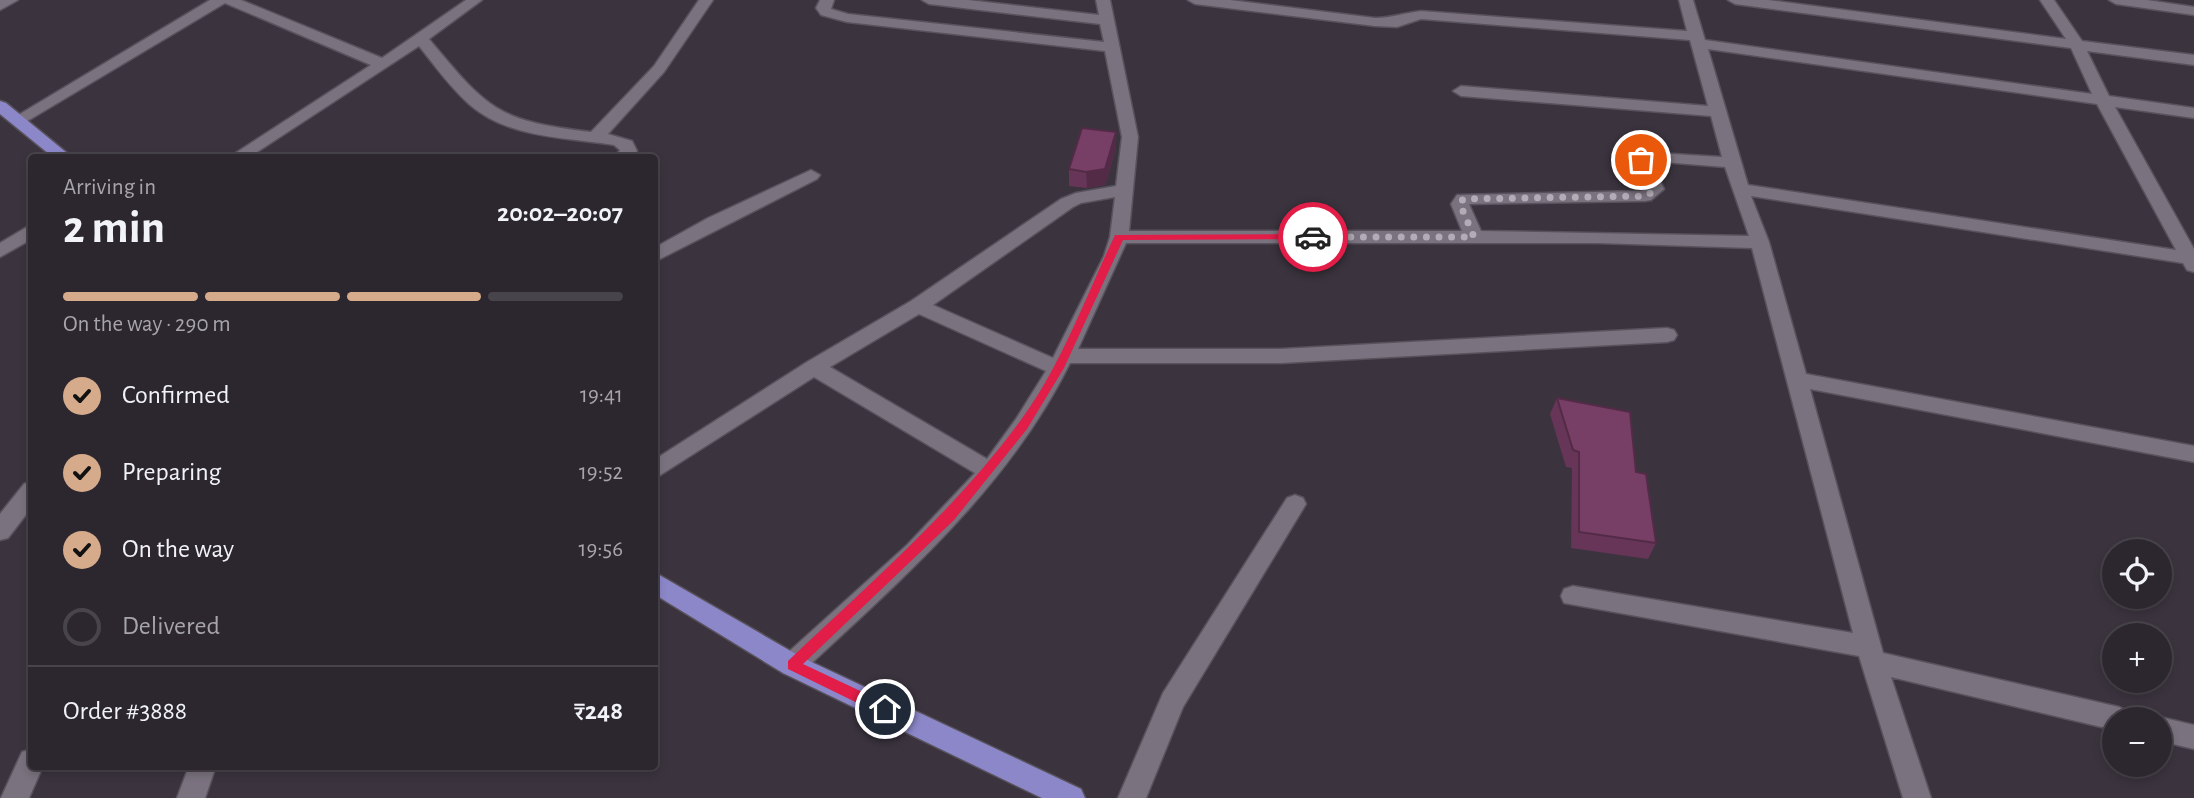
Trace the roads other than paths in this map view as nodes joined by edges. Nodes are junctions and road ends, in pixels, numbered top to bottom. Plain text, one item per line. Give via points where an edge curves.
1 (11, 0) edge
2 (220, 0) edge
3 (229, 0) edge
4 (475, 0) edge
5 (706, 0) edge
6 (827, 0) edge
7 (929, 0) edge
8 (1195, 0) edge
9 (1686, 0) edge
10 (1735, 0) edge
11 (2047, 0) edge
12 (2116, 0) edge
13 (0, 6) edge
14 (1105, 10) edge
15 (2194, 11) edge
16 (421, 39) junction
17 (1697, 39) junction
18 (2076, 43) junction
19 (1111, 47) junction
20 (2194, 60) edge
21 (383, 64) junction
22 (1461, 91) dead end
23 (2103, 100) junction
24 (0, 106) edge
25 (1719, 112) junction
26 (2194, 113) edge
27 (18, 120) junction
28 (596, 137) junction
29 (60, 154) edge
30 (242, 154) edge
31 (626, 154) edge
32 (1733, 163) junction
33 (811, 175) dead end
34 (1740, 189) junction
35 (1124, 190) junction
36 (28, 233) edge
37 (1119, 237) junction
38 (1474, 237) junction
39 (1760, 242) junction
40 (0, 251) edge
41 (658, 254) edge
42 (2193, 261) edge
43 (918, 306) junction
44 (1667, 335) dead end
45 (1061, 362) junction
46 (814, 367) junction
47 (1795, 379) junction
48 (2194, 454) edge
49 (658, 468) edge
50 (989, 471) junction
51 (28, 495) edge
52 (1295, 504) dead end
53 (0, 531) edge
54 (658, 584) edge
55 (1573, 596) dead end
56 (1872, 654) junction
57 (792, 665) junction
58 (2102, 715) edge
59 (2172, 732) edge
60 (2194, 737) edge
61 (28, 770) edge
62 (202, 770) edge
63 (15, 798) edge
64 (191, 798) edge
65 (1071, 798) edge
66 (1132, 798) edge
67 (1917, 798) edge

1 - 13 street
2 - 27 street
3 - 21 street
4 - 16 street
5 - 28 street via 659,69
6 - 19 street via 826,12 847,18
7 - 14 street
8 - 17 street via 1375,22 1397,23 1421,15
9 - 17 street
10 - 18 street
11 - 18 street
12 - 15 street
14 - 19 street
16 - 21 street
16 - 28 street via 470,97 495,115 519,125
17 - 23 street
17 - 25 street
18 - 20 street
18 - 23 street
19 - 35 street via 1130,137
21 - 30 street
22 - 25 street
23 - 26 street
23 - 42 street
24 - 27 main road
25 - 32 street
27 - 29 main road
28 - 31 street via 626,145
32 - 34 street
32 - 38 street via 1647,156 1641,160 1656,189 1646,196 1463,199 1460,204
33 - 41 street
34 - 39 street
34 - 42 street
35 - 37 street
35 - 43 street via 1067,203
36 - 40 street
37 - 38 street
37 - 45 street
38 - 39 street
39 - 47 street
43 - 45 street
43 - 46 street
44 - 45 street via 1281,356
45 - 50 street via 1023,426
46 - 49 street
46 - 50 street
47 - 48 street
47 - 56 street
50 - 57 street via 949,516
51 - 53 street
52 - 66 street via 1172,701
54 - 57 main road
55 - 56 street
56 - 58 street
56 - 67 street
57 - 65 main road
59 - 60 street
61 - 63 street
62 - 64 street

